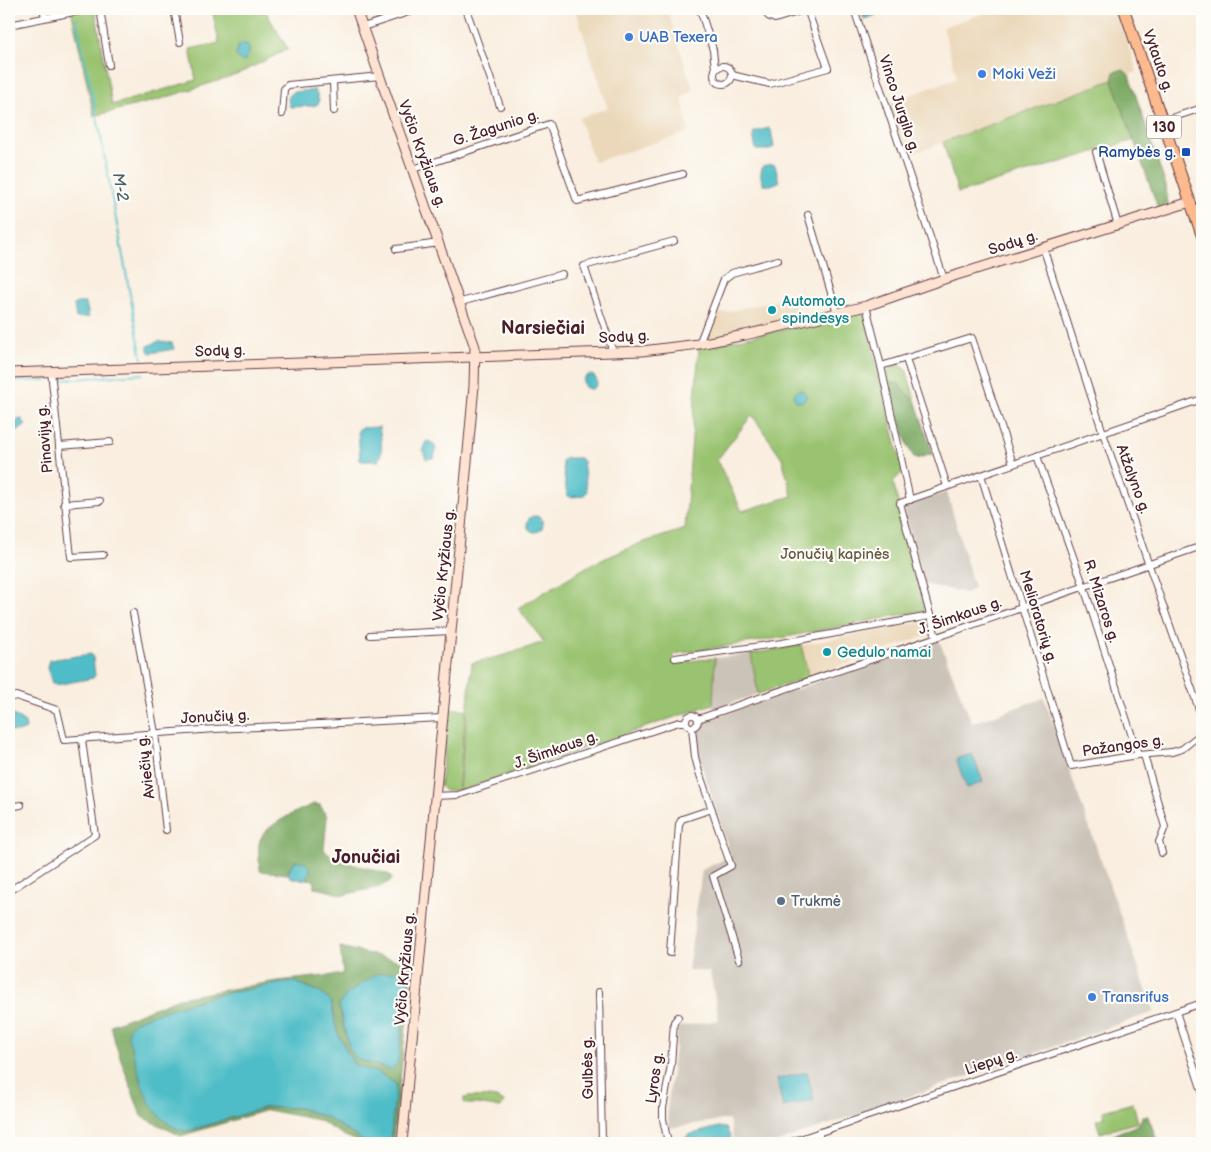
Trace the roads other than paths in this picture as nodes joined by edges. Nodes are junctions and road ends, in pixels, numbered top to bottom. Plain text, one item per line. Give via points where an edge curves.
1 (43, 9) edge
2 (89, 9) edge
3 (100, 9) edge
4 (174, 9) edge
5 (356, 9) edge
6 (418, 9) edge
7 (466, 9) edge
8 (700, 9) edge
9 (766, 9) edge
10 (808, 9) edge
11 (854, 9) edge
12 (1124, 9) edge
13 (45, 17) junction
14 (9, 25) edge
15 (363, 27) junction
16 (180, 42) dead end
17 (713, 50) junction
18 (110, 65) dead end
19 (726, 66) junction
20 (715, 69) junction
21 (732, 75) junction
22 (380, 76) junction
23 (333, 81) junction
24 (500, 106) dead end
25 (1202, 108) edge
26 (334, 111) dead end
27 (282, 114) dead end
28 (1162, 121) junction
29 (1096, 152) dead end
30 (413, 169) junction
31 (683, 174) dead end
32 (1190, 202) junction
33 (808, 215) dead end
34 (1118, 224) junction
35 (1202, 236) edge
36 (674, 241) dead end
37 (439, 243) junction
38 (1043, 247) junction
39 (396, 249) dead end
40 (778, 260) dead end
41 (562, 274) dead end
42 (944, 279) junction
43 (461, 302) junction
44 (866, 306) junction
45 (837, 313) junction
46 (699, 344) junction
47 (613, 352) junction
48 (475, 355) junction
49 (906, 359) junction
50 (881, 366) junction
51 (52, 372) junction
52 (9, 373) edge
53 (1202, 399) edge
54 (1103, 433) junction
55 (110, 442) dead end
56 (59, 446) junction
57 (1037, 456) junction
58 (1013, 464) junction
59 (981, 475) junction
60 (947, 486) junction
61 (910, 500) junction
62 (100, 501) dead end
63 (64, 504) junction
64 (1202, 546) edge
65 (103, 555) dead end
66 (1150, 564) junction
67 (1084, 587) junction
68 (1022, 608) junction
69 (133, 612) dead end
70 (930, 616) junction
71 (451, 631) junction
72 (370, 635) dead end
73 (936, 637) junction
74 (675, 658) dead end
75 (12, 697) edge
76 (442, 718) junction
77 (1202, 718) edge
78 (698, 720) junction
79 (686, 722) junction
80 (692, 728) junction
81 (155, 733) junction
82 (1202, 733) edge
83 (82, 740) junction
84 (1141, 755) junction
85 (1071, 766) joint
86 (434, 796) junction
87 (21, 805) dead end
88 (9, 807) edge
89 (712, 809) junction
90 (166, 830) dead end
91 (1162, 852) dead end
92 (9, 891) edge
93 (670, 953) dead end
94 (739, 960) dead end
95 (599, 992) dead end
96 (1202, 1003) edge
97 (1176, 1012) junction
98 (678, 1017) dead end
99 (1202, 1090) edge
100 (819, 1132) junction
101 (402, 1143) edge
102 (602, 1143) edge
103 (668, 1143) edge
104 (788, 1143) edge
105 (817, 1143) edge

1 - 13 street
2 - 13 street
3 - 18 street
4 - 16 street
5 - 15 main road, Vyčio Kryžiaus g.
6 - 15 street
7 - 24 street
8 - 17 street
9 - 10 street via 768,16 775,19
10 - 21 street via 828,68 770,84
11 - 42 street, Vinco Jurgilo g.
12 - 28 main road, Vytauto g. / 130
13 - 14 street
15 - 22 main road, Vyčio Kryžiaus g.
17 - 19 street
17 - 20 street
19 - 20 street
19 - 21 street
20 - 21 street via 714,78 720,83 728,82
22 - 23 street
22 - 30 main road, Vyčio Kryžiaus g.
23 - 26 street
23 - 27 street via 288,85 284,89
25 - 28 street
28 - 32 main road, Vytauto g. / 130
29 - 34 street
30 - 31 street, G. Žagunio g. via 549,124 577,201
30 - 37 main road, Vyčio Kryžiaus g.
32 - 34 main road, Sodų g.
32 - 35 main road, Vytauto g. / 130
33 - 45 street
34 - 38 main road, Sodų g.
36 - 47 street via 584,266
37 - 39 street
37 - 43 main road, Vyčio Kryžiaus g.
38 - 42 main road, Sodų g.
38 - 54 street, Atžalyno g.
40 - 46 street via 732,272 724,279
41 - 43 street
42 - 44 main road, Sodų g.
43 - 48 main road, Vyčio Kryžiaus g.
44 - 45 main road, Sodų g.
44 - 50 street
45 - 46 main road, Sodų g.
46 - 47 main road, Sodų g.
47 - 48 main road, Sodų g.
48 - 51 main road, Sodų g.
48 - 71 main road, Vyčio Kryžiaus g.
49 - 50 street
49 - 58 street via 972,338
49 - 60 street
50 - 61 street
51 - 52 main road, Sodų g.
51 - 56 street, Pinavijų g.
53 - 54 street
54 - 57 street
54 - 66 street, Atžalyno g.
55 - 56 street
56 - 63 street, Pinavijų g.
57 - 58 street
57 - 67 street, R. Mizaros g.
58 - 59 street
59 - 60 street
59 - 68 street, Melioratorių g.
60 - 61 street
61 - 70 street via 900,503
62 - 63 street
63 - 65 street, Pinavijų g. via 70,557
64 - 66 street, J. Šimkaus g.
66 - 67 street, J. Šimkaus g.
66 - 77 street, Atžalyno g.
67 - 68 street, J. Šimkaus g.
67 - 84 street, R. Mizaros g.
68 - 73 street, J. Šimkaus g.
68 - 85 street, Melioratorių g.
69 - 81 street, Aviečių g.
70 - 73 street
70 - 74 street via 782,643
71 - 72 street
71 - 76 main road, Vyčio Kryžiaus g.
73 - 78 street, J. Šimkaus g.
75 - 83 street, Jonučių g. via 57,710 64,740
76 - 81 street, Jonučių g.
76 - 86 main road, Vyčio Kryžiaus g.
78 - 79 street, J. Šimkaus g. via 690,716
78 - 80 street
79 - 80 street
79 - 86 street, J. Šimkaus g. via 480,789 458,795
80 - 89 street via 695,757
81 - 83 street, Jonučių g.
81 - 90 street, Aviečių g.
82 - 84 street, Pažangos g. via 1182,749
83 - 92 street via 95,835
84 - 85 street, Pažangos g.
84 - 91 street, R. Mizaros g. via 1165,827 1159,842
86 - 101 main road, Vyčio Kryžiaus g.
87 - 88 street
89 - 93 street via 682,819 679,824
89 - 94 street via 731,866 713,876
95 - 102 street, Gulbės g.
96 - 97 street, Liepų g.
97 - 99 street
97 - 100 street, Liepų g.
98 - 103 street, Lyros g. via 674,1022 663,1108
100 - 104 street, Liepų g.
100 - 105 street

